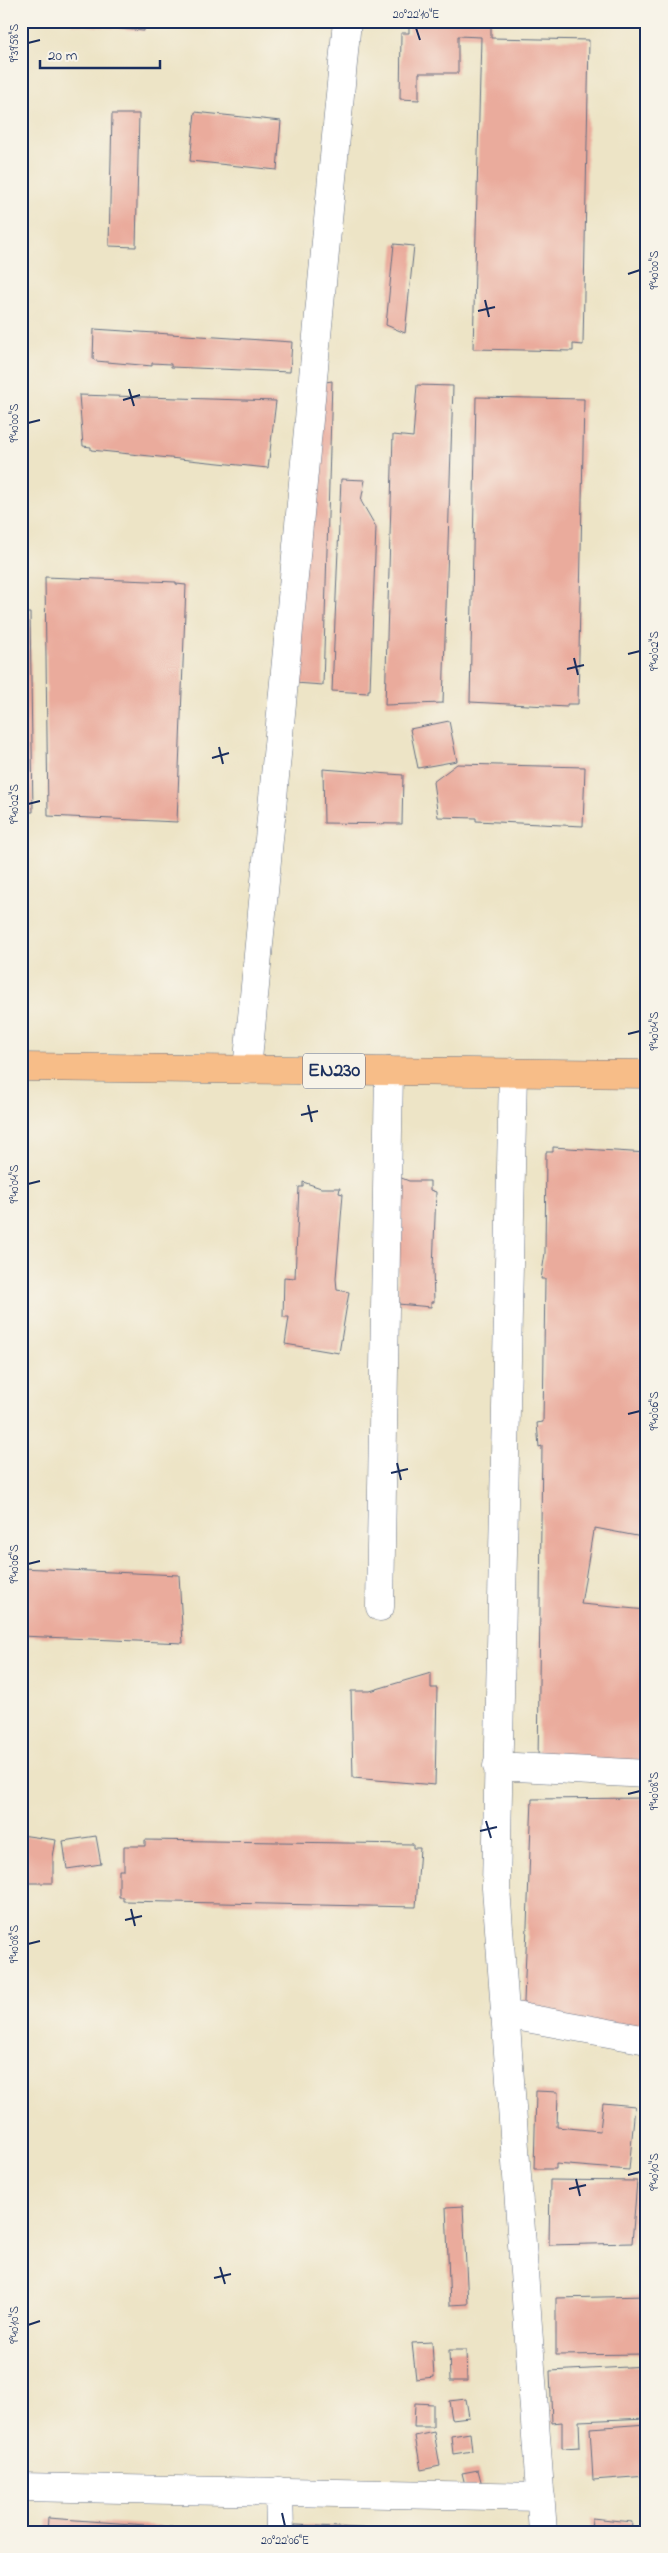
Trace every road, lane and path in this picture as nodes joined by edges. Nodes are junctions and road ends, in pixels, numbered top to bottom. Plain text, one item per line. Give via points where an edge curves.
1 (348, 21) edge
2 (21, 1066) edge
3 (247, 1070) junction
4 (388, 1071) junction
5 (513, 1072) junction
6 (647, 1074) edge
7 (380, 1607) dead end
8 (497, 1766) junction
9 (647, 1774) edge
10 (504, 2014) junction
11 (647, 2040) edge
12 (21, 2486) edge
13 (279, 2491) junction
14 (541, 2497) junction
15 (280, 2532) edge
16 (543, 2532) edge

1 - 3 street
2 - 3 main road, EN230
3 - 4 main road, EN230
4 - 5 main road, EN230
4 - 7 street
5 - 6 main road, EN230
5 - 8 street
8 - 9 street
8 - 10 street via 496,1888
10 - 11 street
10 - 14 street
12 - 13 street
13 - 14 street
13 - 15 street
14 - 16 street

